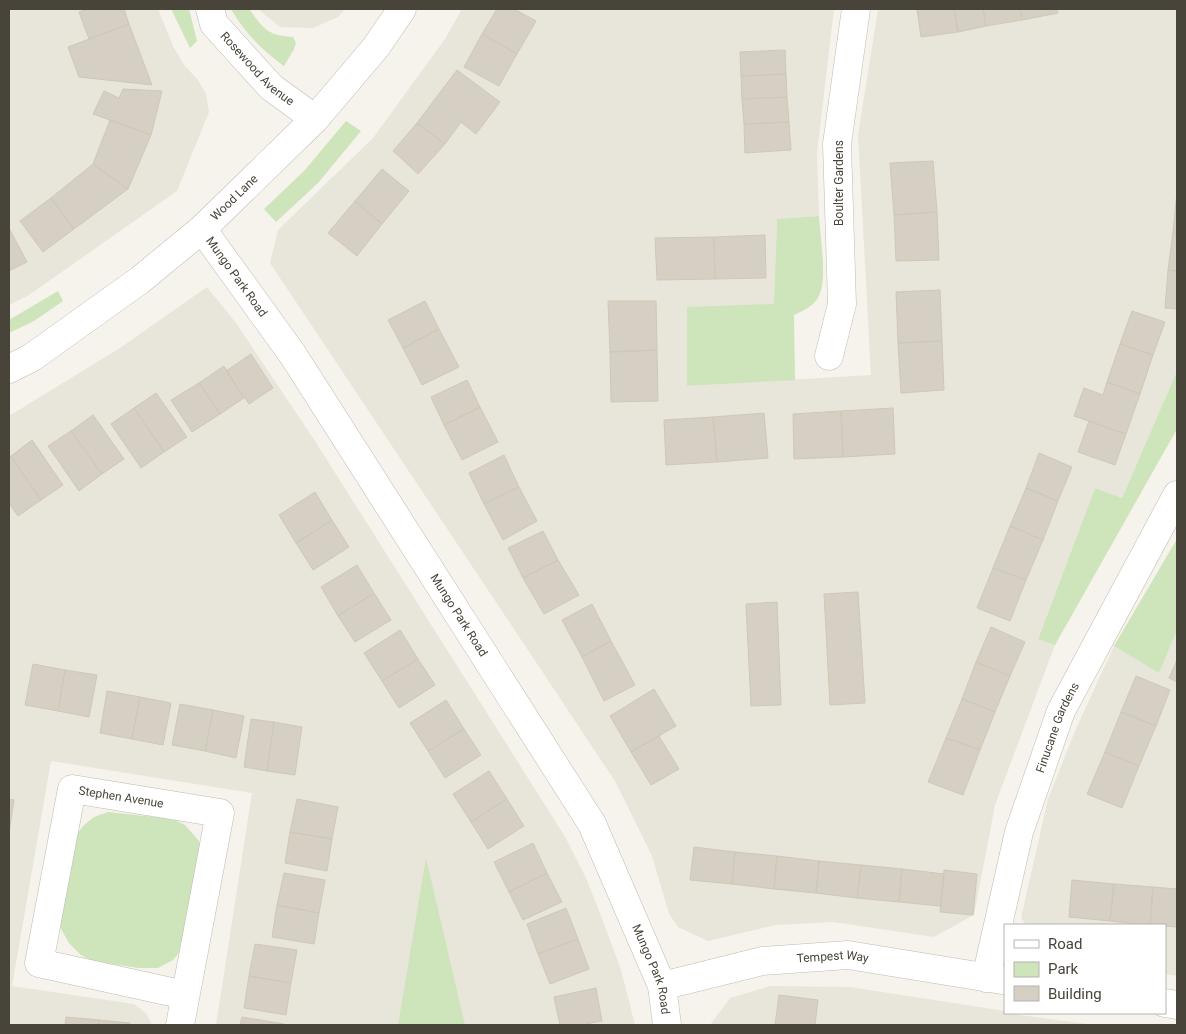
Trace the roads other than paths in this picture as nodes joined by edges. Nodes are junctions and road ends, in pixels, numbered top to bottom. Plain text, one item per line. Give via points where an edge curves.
1 (210, 9) edge
2 (402, 9) edge
3 (856, 9) edge
4 (315, 119) junction
5 (202, 229) junction
6 (829, 356) dead end
7 (9, 369) edge
8 (1177, 495) edge
9 (995, 979) edge
10 (662, 986) junction
11 (185, 995) junction
12 (180, 1025) edge
13 (667, 1025) edge

1 - 4 street, Rosewood Avenue via 214,24 271,87
2 - 4 street, Wood Lane via 376,47
3 - 6 street, Boulter Gardens via 837,144 842,304
4 - 5 street, Wood Lane
5 - 7 street, Wood Lane via 132,286 31,358
5 - 10 street, Mungo Park Road via 292,355 592,824
8 - 9 street, Finucane Gardens via 1061,711 1019,832
9 - 10 street, Tempest Way via 848,955 762,961
10 - 13 street, Mungo Park Road
11 - 11 street, Stephen Avenue via 220,813 72,789 40,963
11 - 12 street, Stephen Avenue

